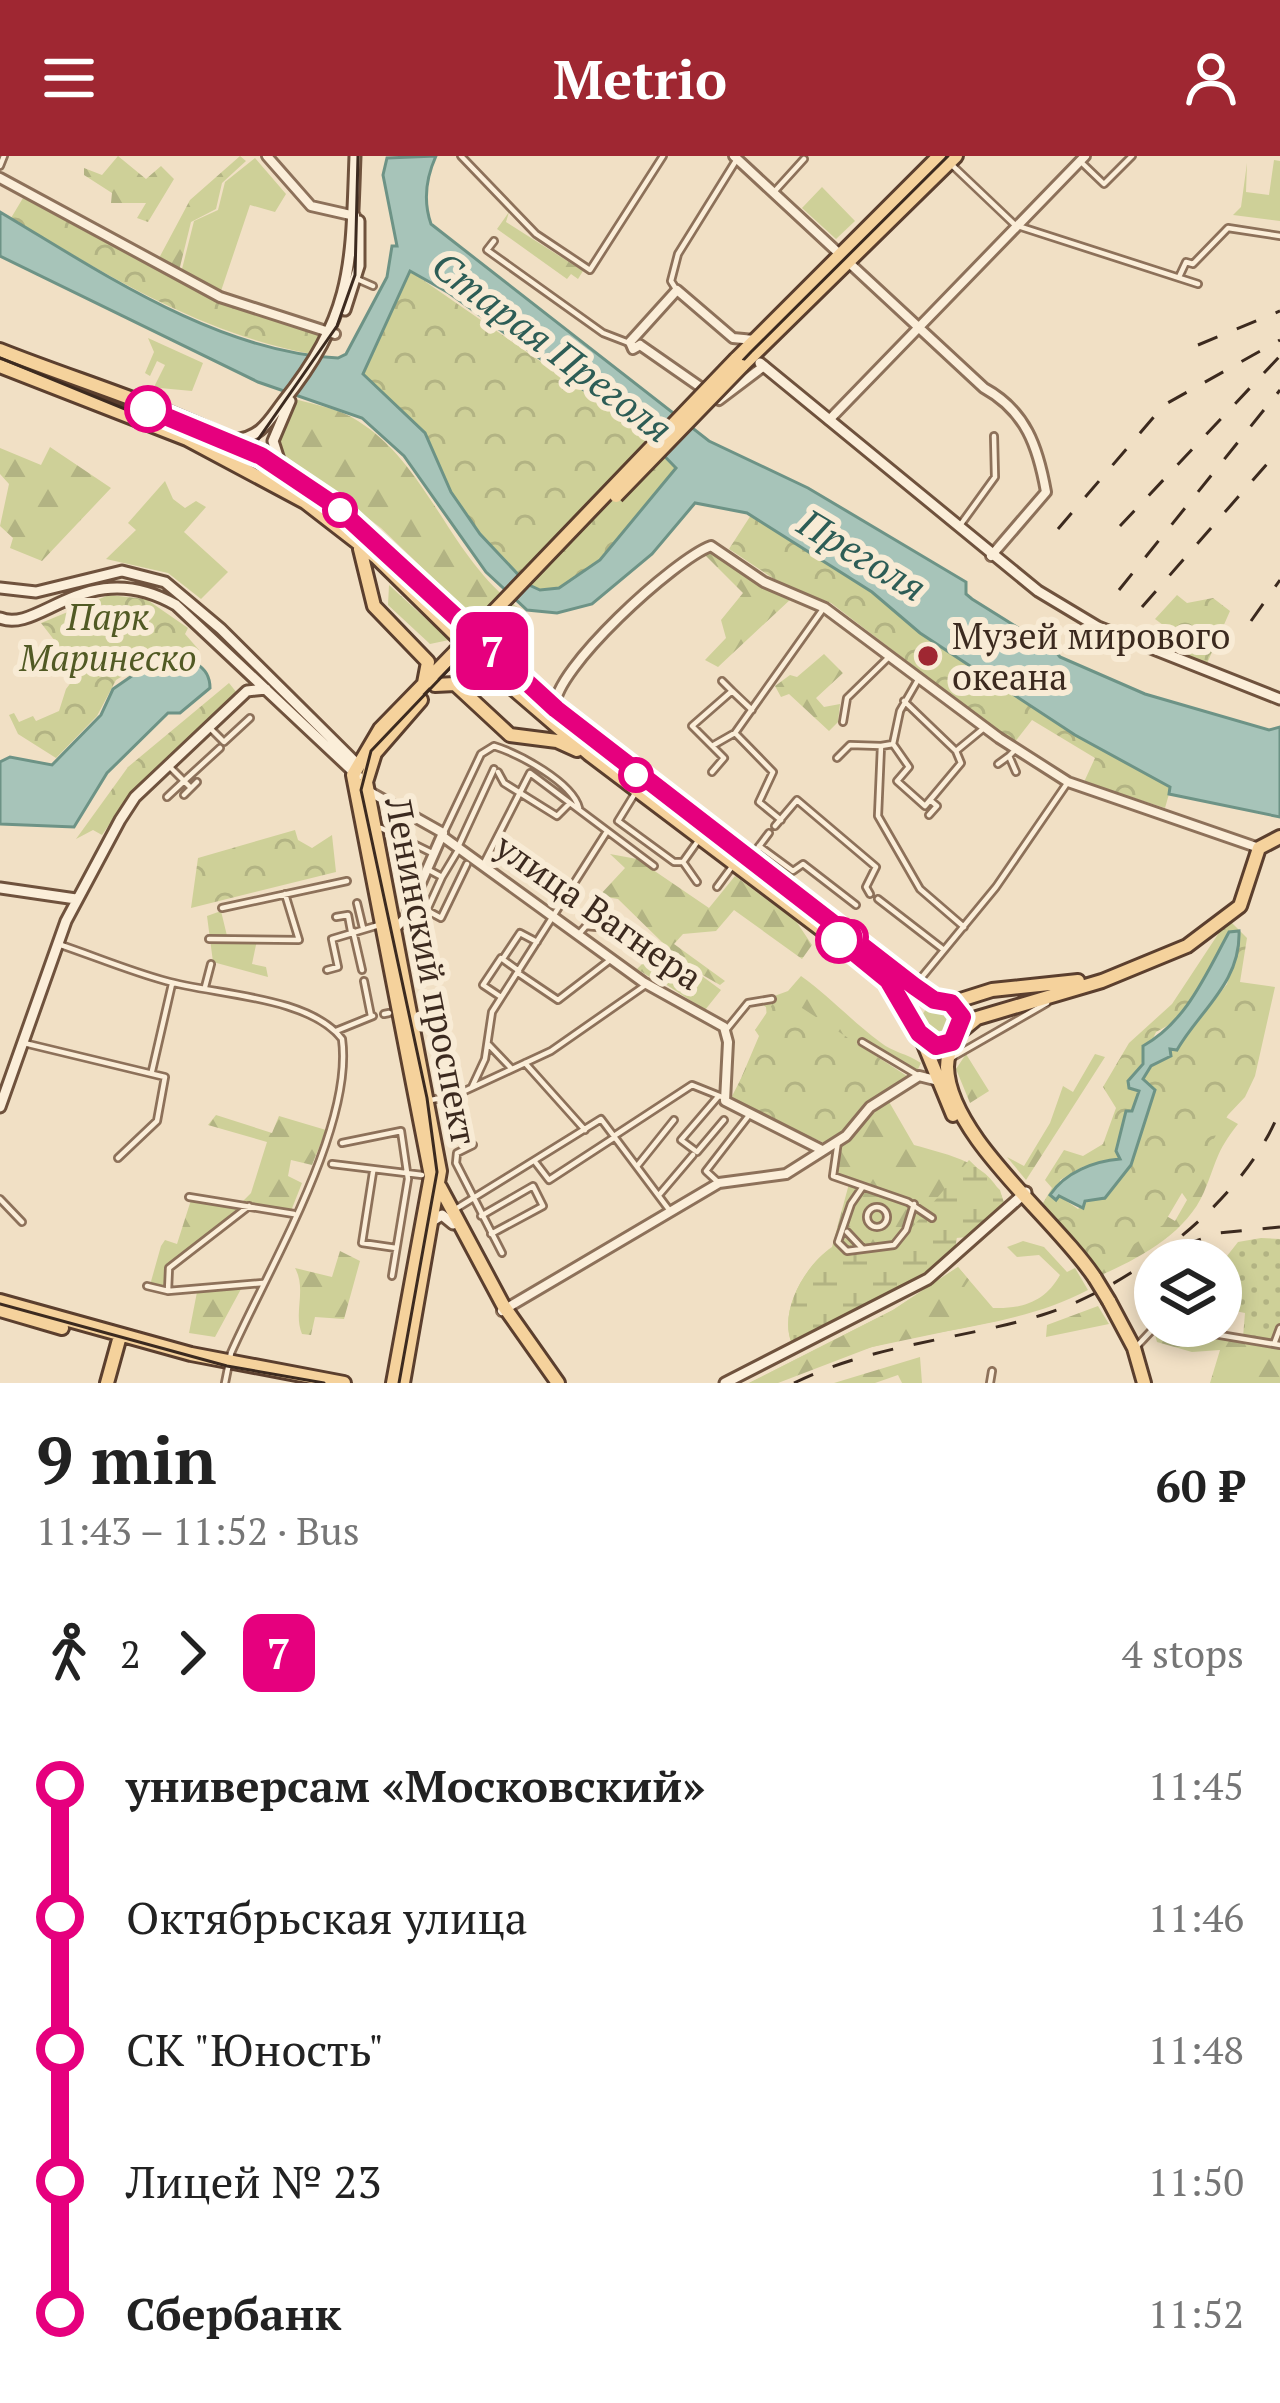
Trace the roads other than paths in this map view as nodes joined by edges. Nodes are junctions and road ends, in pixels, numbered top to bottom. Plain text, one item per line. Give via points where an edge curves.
1 (4, 156) edge
2 (267, 156) edge
3 (358, 156) edge
4 (461, 156) edge
5 (662, 156) edge
6 (1132, 156) edge
7 (736, 158) edge
8 (948, 158) edge
9 (804, 159) dead end
10 (1082, 159) edge
11 (0, 166) edge
12 (0, 178) edge
13 (774, 191) junction
14 (356, 216) junction
15 (1015, 225) junction
16 (1280, 236) edge
17 (494, 241) dead end
18 (844, 254) junction
19 (1179, 277) junction
20 (356, 280) junction
21 (1198, 284) dead end
22 (373, 286) dead end
23 (677, 290) junction
24 (570, 295) dead end
25 (562, 306) junction
26 (916, 325) junction
27 (333, 333) junction
28 (733, 338) junction
29 (636, 342) junction
30 (0, 350) edge
31 (759, 354) junction
32 (739, 363) junction
33 (0, 366) edge
34 (29, 370) junction
35 (292, 395) junction
36 (828, 421) junction
37 (218, 436) junction
38 (994, 436) dead end
39 (280, 477) junction
40 (957, 528) junction
41 (353, 538) junction
42 (991, 556) junction
43 (390, 560) junction
44 (7, 591) edge
45 (418, 598) junction
46 (825, 608) junction
47 (0, 618) edge
48 (17, 621) junction
49 (221, 628) junction
50 (0, 629) edge
51 (212, 638) junction
52 (458, 656) junction
53 (890, 656) junction
54 (247, 671) junction
55 (919, 678) junction
56 (502, 679) junction
57 (722, 681) dead end
58 (558, 686) junction
59 (428, 687) junction
60 (533, 688) junction
61 (266, 689) junction
62 (247, 691) junction
63 (732, 691) junction
64 (1280, 699) edge
65 (904, 701) junction
66 (556, 709) junction
67 (753, 712) junction
68 (304, 717) junction
69 (250, 718) dead end
70 (843, 722) dead end
71 (209, 727) junction
72 (984, 728) junction
73 (380, 729) junction
74 (737, 730) junction
75 (892, 744) junction
76 (343, 746) junction
77 (494, 746) junction
78 (712, 746) junction
79 (881, 746) junction
80 (220, 748) dead end
81 (502, 751) dead end
82 (956, 751) junction
83 (1013, 753) junction
84 (589, 754) junction
85 (837, 758) dead end
86 (998, 764) dead end
87 (168, 765) junction
88 (712, 772) dead end
89 (1016, 772) dead end
90 (362, 780) junction
91 (184, 781) junction
92 (197, 782) dead end
93 (1068, 782) junction
94 (191, 788) junction
95 (637, 790) junction
96 (519, 792) junction
97 (184, 795) dead end
98 (167, 797) dead end
99 (930, 800) junction
100 (570, 803) junction
101 (578, 809) junction
102 (929, 815) dead end
103 (381, 828) dead end
104 (697, 830) junction
105 (606, 833) junction
106 (769, 833) dead end
107 (443, 834) junction
108 (1280, 837) edge
109 (760, 846) junction
110 (1259, 848) junction
111 (458, 850) junction
112 (434, 854) junction
113 (683, 862) junction
114 (742, 862) junction
115 (467, 864) dead end
116 (483, 865) junction
117 (654, 866) dead end
118 (427, 869) junction
119 (442, 877) junction
120 (347, 881) dead end
121 (697, 882) dead end
122 (717, 887) dead end
123 (0, 888) edge
124 (870, 893) dead end
125 (285, 894) junction
126 (76, 899) junction
127 (878, 899) dead end
128 (357, 903) dead end
129 (413, 903) junction
130 (856, 905) dead end
131 (222, 908) dead end
132 (390, 910) junction
133 (427, 910) junction
134 (554, 915) junction
135 (336, 917) dead end
136 (406, 917) junction
137 (964, 927) junction
138 (1212, 927) junction
139 (363, 928) junction
140 (387, 928) junction
141 (352, 931) junction
142 (579, 934) junction
143 (209, 938) dead end
144 (629, 941) dead end
145 (537, 942) junction
146 (58, 944) junction
147 (944, 950) junction
148 (502, 959) junction
149 (612, 959) junction
150 (211, 964) dead end
151 (327, 970) dead end
152 (362, 970) dead end
153 (519, 972) junction
154 (364, 981) dead end
155 (172, 983) junction
156 (647, 984) junction
157 (914, 986) junction
158 (205, 987) junction
159 (501, 997) junction
160 (772, 999) dead end
161 (934, 1000) junction
162 (951, 1003) junction
163 (1034, 1005) junction
164 (916, 1026) junction
165 (726, 1030) junction
166 (336, 1031) junction
167 (956, 1037) junction
168 (24, 1042) junction
169 (862, 1042) dead end
170 (488, 1044) junction
171 (948, 1059) junction
172 (525, 1063) junction
173 (510, 1067) junction
174 (152, 1070) junction
175 (919, 1076) junction
176 (939, 1082) junction
177 (472, 1088) junction
178 (719, 1097) junction
179 (425, 1101) junction
180 (0, 1107) edge
181 (750, 1114) junction
182 (674, 1120) dead end
183 (724, 1120) dead end
184 (585, 1130) junction
185 (615, 1137) junction
186 (838, 1141) junction
187 (342, 1143) dead end
188 (473, 1144) dead end
189 (822, 1150) junction
190 (693, 1155) dead end
191 (118, 1158) dead end
192 (536, 1163) junction
193 (332, 1164) dead end
194 (638, 1165) junction
195 (458, 1167) junction
196 (439, 1168) junction
197 (373, 1172) junction
198 (407, 1172) junction
199 (422, 1174) dead end
200 (719, 1183) junction
201 (862, 1188) junction
202 (1024, 1194) junction
203 (659, 1195) junction
204 (189, 1197) dead end
205 (0, 1199) edge
206 (472, 1199) junction
207 (445, 1204) junction
208 (914, 1204) junction
209 (249, 1206) junction
210 (670, 1211) junction
211 (294, 1214) junction
212 (481, 1216) junction
213 (932, 1217) dead end
214 (22, 1222) dead end
215 (847, 1232) dead end
216 (491, 1234) junction
217 (396, 1248) junction
218 (862, 1248) junction
219 (502, 1253) dead end
220 (392, 1276) dead end
221 (263, 1283) junction
222 (148, 1286) dead end
223 (168, 1291) junction
224 (1106, 1302) junction
225 (0, 1305) edge
226 (503, 1310) junction
227 (1280, 1328) edge
228 (122, 1341) junction
229 (1277, 1344) edge
230 (1134, 1348) junction
231 (992, 1371) dead end
232 (227, 1372) edge
233 (110, 1383) edge
234 (298, 1383) edge
235 (344, 1383) edge
236 (393, 1383) edge
237 (403, 1383) edge
238 (555, 1383) edge
239 (724, 1383) edge
240 (990, 1383) edge
241 (1142, 1383) edge

1 - 11 street
2 - 14 street via 311,206
3 - 14 main road
4 - 5 street via 542,240 590,270
6 - 10 street via 1104,184
7 - 13 street
7 - 23 street via 678,254 671,281
8 - 15 street
8 - 18 main road, Ленинский проспект
9 - 13 street
10 - 15 street
12 - 27 street via 220,297
13 - 18 street
14 - 20 main road
14 - 27 main road via 350,278
15 - 19 street
15 - 26 street
16 - 19 street via 1228,228
17 - 25 street via 487,250
18 - 26 street
18 - 31 main road, Ленинский проспект
19 - 21 street
20 - 22 street
20 - 27 main road
23 - 28 street
23 - 29 street
24 - 25 street
25 - 29 street
26 - 36 street
26 - 42 street via 1014,410 1040,451 1046,491
27 - 35 main road
28 - 31 street
28 - 32 street
29 - 31 street via 719,400
30 - 34 main road
31 - 32 main road, Ленинский проспект
31 - 32 main road
31 - 36 main road
32 - 52 main road, Ленинский проспект, bridge
33 - 34 main road
34 - 37 main road
34 - 39 main road
35 - 37 main road via 258,434
35 - 39 main road via 273,441
36 - 40 main road
37 - 39 main road
38 - 40 street via 995,477
39 - 41 main road
39 - 43 main road
40 - 42 main road
41 - 43 main road
41 - 59 main road via 374,606 428,662
42 - 64 main road via 1098,627
43 - 45 main road
43 - 60 main road
44 - 48 main road via 27,606
44 - 49 main road via 134,572 180,590
45 - 52 main road via 389,582 375,594 428,652
45 - 56 main road
46 - 53 street
46 - 58 street via 705,547 608,629
46 - 67 street
47 - 48 main road
48 - 50 street
48 - 51 main road via 96,588 122,586 158,595
49 - 51 main road
49 - 68 main road
51 - 54 main road
52 - 56 main road via 459,681 507,728 523,732 533,715
52 - 59 main road, Ленинский проспект
53 - 55 street
53 - 70 street via 847,698
54 - 61 main road
54 - 62 main road
55 - 65 street
55 - 72 street
56 - 84 main road
57 - 63 street
58 - 60 street
58 - 66 street
59 - 73 main road, Ленинский проспект
59 - 84 main road via 455,684 510,735
59 - 90 main road, Ленинский проспект
60 - 66 main road
61 - 62 main road
61 - 68 main road
62 - 71 main road
63 - 67 street
63 - 78 street via 692,726
65 - 75 street
65 - 82 street
66 - 104 main road
67 - 74 street
68 - 76 main road
68 - 90 main road
69 - 71 street via 224,742
71 - 87 main road
72 - 82 street
72 - 83 street
73 - 76 main road via 356,747
73 - 90 main road, Ленинский проспект
74 - 78 street
74 - 124 street via 773,772 759,802 778,823 797,800 876,867
75 - 79 street
75 - 99 street via 909,767 897,781 921,803
76 - 90 main road
77 - 81 street
77 - 101 street via 547,775 575,796
77 - 107 street via 481,754
78 - 88 street via 724,758
79 - 85 street via 850,745
79 - 137 street via 878,816 920,889
80 - 91 street
82 - 99 street via 961,764
83 - 86 street
83 - 89 street
83 - 93 street
84 - 95 main road
87 - 91 street
87 - 126 main road via 129,806
90 - 107 street, улица Вагнера
90 - 132 main road, Ленинский проспект
90 - 140 main road, Ленинский проспект
91 - 94 street
91 - 98 street
92 - 94 street
93 - 110 street
93 - 137 street
94 - 97 street
95 - 104 main road
95 - 113 street via 618,821
96 - 100 street via 557,816
96 - 100 street via 530,772
96 - 111 street via 496,770
96 - 116 street
99 - 102 street via 937,806
100 - 101 street
101 - 105 street
103 - 112 street
104 - 113 street
104 - 114 main road
105 - 117 street
105 - 134 street
106 - 109 street
107 - 111 street, улица Вагнера
107 - 112 street
108 - 110 main road
109 - 114 street
109 - 130 street via 793,871 803,864
110 - 138 main road via 1244,900
111 - 116 street, улица Вагнера
111 - 119 street
112 - 118 street
113 - 121 street
114 - 122 street
114 - 157 main road
114 - 164 main road via 874,967
115 - 133 street via 441,918
116 - 134 street, улица Вагнера
118 - 119 street
118 - 129 street
119 - 133 street
120 - 125 street
123 - 126 main road
125 - 131 street
125 - 143 street via 299,940
126 - 146 main road
127 - 147 street
128 - 139 street
129 - 133 street
129 - 136 street
132 - 136 street
132 - 140 main road, Ленинский проспект
134 - 142 street, улица Вагнера
134 - 145 street
135 - 141 street via 348,915
136 - 140 street
137 - 147 street
138 - 162 main road via 1080,980
138 - 163 main road via 1167,958
139 - 140 street
139 - 141 street
140 - 179 main road, Ленинский проспект
141 - 151 street via 332,939 338,967
141 - 152 street
142 - 144 street via 586,926 607,928
142 - 149 street, улица Вагнера
145 - 148 street via 520,933
145 - 153 street
146 - 155 street
146 - 168 main road
147 - 157 street
148 - 153 street
148 - 159 street via 483,986
149 - 153 street via 558,1000
149 - 156 street, улица Вагнера
150 - 158 street
153 - 159 street
154 - 166 street via 372,1016
155 - 158 street
155 - 174 street
156 - 165 street, улица Вагнера
156 - 172 street
157 - 161 main road
158 - 166 street via 306,1013
159 - 170 street
160 - 165 street via 748,1003
161 - 162 main road
161 - 164 main road
162 - 167 main road via 962,1017
163 - 167 main road via 976,1018
163 - 171 street
164 - 167 main road via 930,1045
164 - 176 main road
165 - 178 street
166 - 211 street via 344,1062 330,1131
167 - 171 main road
168 - 174 street
168 - 180 main road
169 - 175 street
170 - 173 street
170 - 177 street
171 - 202 main road via 967,1127
172 - 173 street
172 - 184 street
173 - 177 street
174 - 191 street via 166,1080 157,1121
175 - 176 street
175 - 186 street via 870,1107
176 - 202 main road via 967,1140
177 - 179 street
178 - 181 street
178 - 183 street via 682,1140 697,1152
178 - 185 street via 692,1085
179 - 196 main road, Ленинский проспект
179 - 207 main road, Ленинский проспект
181 - 189 street
181 - 200 street via 706,1171
182 - 194 street
184 - 185 street via 601,1119
184 - 192 street
185 - 192 street via 551,1179
185 - 194 street
186 - 189 street
186 - 201 street via 833,1176
187 - 198 street via 401,1131
188 - 195 street via 457,1153
189 - 200 street via 778,1177
190 - 203 street
192 - 206 street
193 - 197 street
194 - 203 street
195 - 196 street
195 - 206 street
196 - 207 main road, Ленинский проспект
197 - 198 street
197 - 217 street via 362,1243
198 - 199 street
198 - 217 street
200 - 210 street
201 - 208 street via 882,1201
201 - 218 street via 838,1242 847,1251
202 - 224 main road, bridge
202 - 239 main road via 928,1279
203 - 210 street
204 - 209 street
205 - 214 street
206 - 207 street
206 - 212 street
207 - 226 main road
207 - 226 main road
207 - 236 main road, Ленинский проспект
207 - 237 main road, Ленинский проспект via 434,1220
208 - 213 street
208 - 218 street via 894,1245
209 - 211 street
209 - 223 street via 169,1268
210 - 226 street
211 - 221 street
212 - 216 street
212 - 216 street via 533,1186 543,1206
215 - 218 street
216 - 219 street
217 - 220 street
221 - 223 street
221 - 232 street
222 - 223 street
224 - 230 main road
224 - 241 main road
225 - 228 main road
226 - 238 main road
227 - 229 street
228 - 232 main road
228 - 233 main road
229 - 230 street via 1178,1328 1152,1330
230 - 241 main road
231 - 240 street
232 - 234 main road
232 - 235 main road

